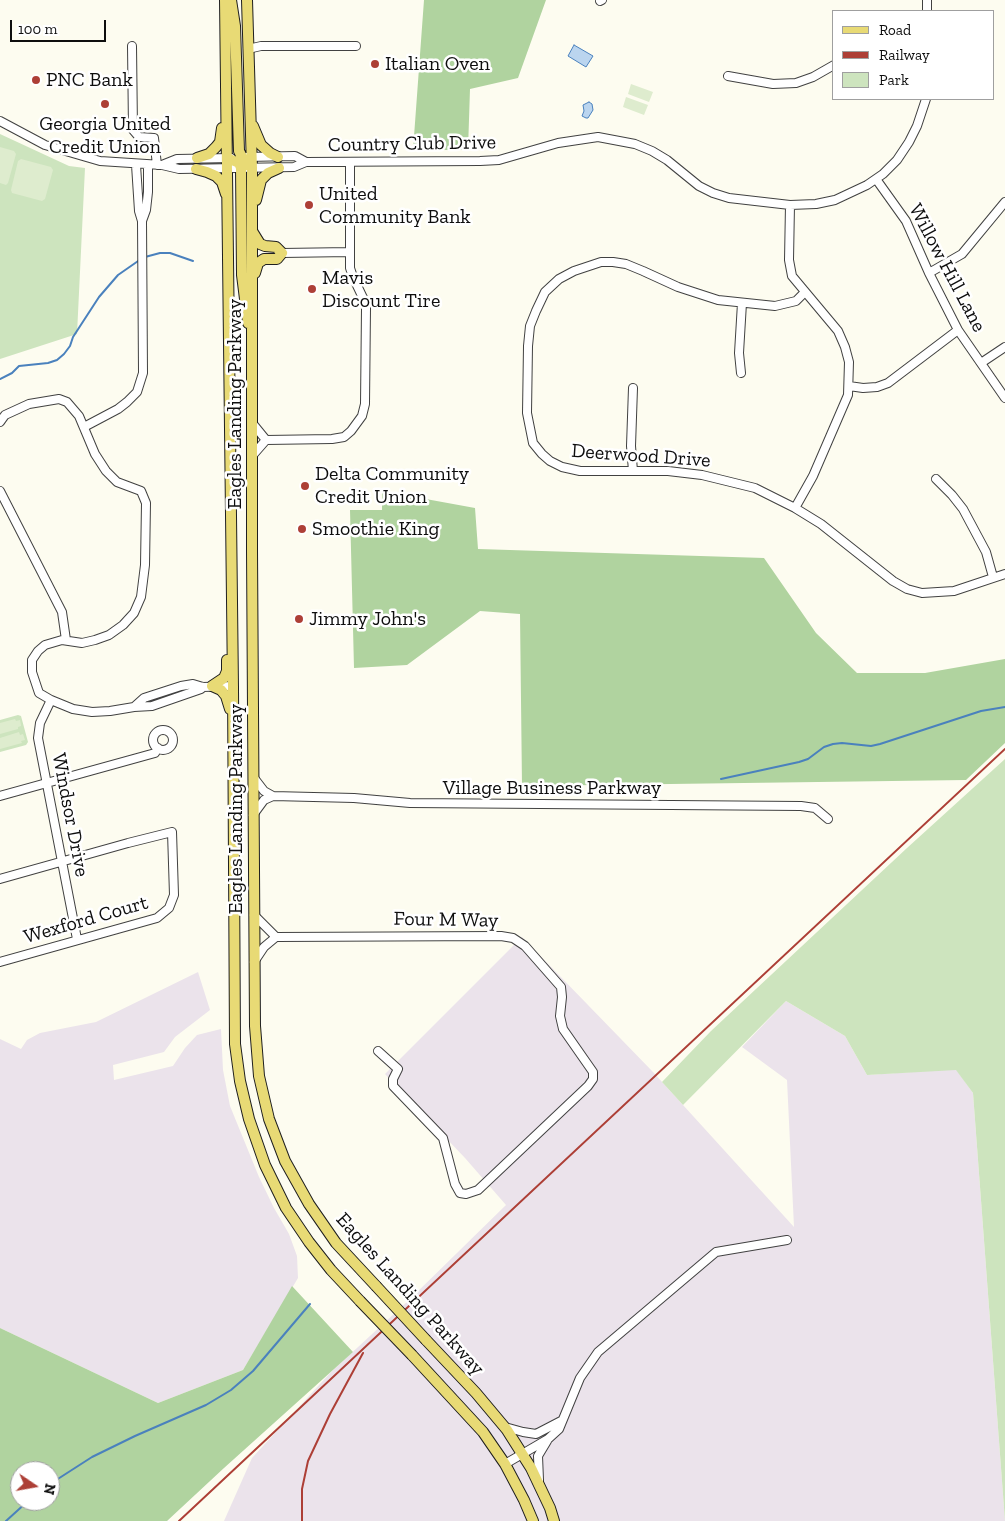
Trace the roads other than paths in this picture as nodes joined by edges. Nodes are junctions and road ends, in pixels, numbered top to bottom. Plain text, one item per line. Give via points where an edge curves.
1 (225, 0) edge
2 (231, 0) edge
3 (247, 0) edge
4 (132, 46) dead end
5 (356, 46) dead end
6 (248, 49) junction
7 (832, 66) edge
8 (728, 76) dead end
9 (226, 89) junction
10 (926, 100) edge
11 (250, 116) junction
12 (0, 121) edge
13 (247, 157) junction
14 (197, 158) junction
15 (227, 158) junction
16 (279, 162) junction
17 (350, 162) junction
18 (136, 164) junction
19 (155, 165) junction
20 (246, 168) junction
21 (196, 169) junction
22 (228, 169) junction
23 (876, 179) junction
24 (1005, 202) edge
25 (228, 203) junction
26 (790, 205) junction
27 (142, 221) junction
28 (252, 232) junction
29 (282, 252) junction
30 (350, 252) junction
31 (929, 274) junction
32 (252, 278) junction
33 (805, 292) junction
34 (742, 303) junction
35 (958, 330) junction
36 (253, 343) junction
37 (1005, 347) edge
38 (982, 363) junction
39 (740, 373) dead end
40 (849, 386) junction
41 (633, 388) dead end
42 (1005, 398) edge
43 (0, 422) edge
44 (253, 424) junction
45 (84, 427) junction
46 (266, 440) junction
47 (252, 456) junction
48 (633, 471) junction
49 (936, 479) dead end
50 (0, 492) edge
51 (795, 508) junction
52 (232, 574) junction
53 (1005, 574) edge
54 (993, 577) junction
55 (66, 640) junction
56 (205, 686) junction
57 (233, 686) junction
58 (51, 700) junction
59 (134, 706) junction
60 (233, 722) junction
61 (158, 748) dead end
62 (253, 776) junction
63 (47, 784) junction
64 (0, 796) edge
65 (272, 796) junction
66 (253, 815) junction
67 (828, 819) dead end
68 (63, 862) junction
69 (0, 879) edge
70 (254, 915) junction
71 (276, 937) junction
72 (77, 939) junction
73 (0, 962) edge
74 (254, 962) junction
75 (378, 1051) dead end
76 (787, 1240) dead end
77 (561, 1421) junction
78 (504, 1427) junction
79 (548, 1439) junction
80 (522, 1454) junction
81 (505, 1464) junction
82 (540, 1486) junction
83 (533, 1521) edge
84 (554, 1521) edge

1 - 9 main road, Eagles Landing Parkway
2 - 13 main road via 235,26 239,150
3 - 6 main road, Eagles Landing Parkway
4 - 19 street via 133,130 139,137 154,138
5 - 6 street via 261,46
6 - 11 main road, Eagles Landing Parkway
7 - 8 street via 796,83 773,84
9 - 14 main road via 220,142 214,151
9 - 15 main road, Eagles Landing Parkway
10 - 23 street, Country Club Drive via 909,142
11 - 13 main road, Eagles Landing Parkway
11 - 16 main road via 261,145
12 - 18 street, Country Club Drive via 46,145 100,161
13 - 15 street, Country Club Drive
13 - 16 street, Country Club Drive
13 - 20 main road, Eagles Landing Parkway
14 - 15 street, Country Club Drive
14 - 19 street, Country Club Drive via 177,158
15 - 20 main road
15 - 22 main road, Eagles Landing Parkway
16 - 17 street, Country Club Drive via 295,156 306,162
16 - 20 street, Country Club Drive
16 - 28 main road via 261,180
17 - 26 street, Country Club Drive via 499,160 558,143 598,137 635,144 652,152 713,193
17 - 30 street
18 - 19 street, Country Club Drive
18 - 27 street
19 - 21 street, Country Club Drive
19 - 27 street
20 - 22 street, Country Club Drive
20 - 28 main road, Eagles Landing Parkway
20 - 36 main road via 242,275
21 - 22 street, Country Club Drive
21 - 25 main road via 216,176 222,182
22 - 25 main road, Eagles Landing Parkway
23 - 26 street, Country Club Drive via 835,200
23 - 31 street, Willow Hill Lane via 906,221
24 - 31 street via 962,254
25 - 52 main road, Eagles Landing Parkway
26 - 33 street via 789,260 792,276
27 - 45 street via 140,382 137,392 127,402
28 - 29 main road via 260,244 276,247
28 - 32 main road, Eagles Landing Parkway
29 - 30 street
29 - 32 main road via 277,259 264,259 258,263
30 - 46 street via 352,277 366,308 365,404 362,416 344,437
31 - 35 street, Willow Hill Lane
32 - 36 main road, Eagles Landing Parkway
33 - 34 street, Deerwood Drive via 796,301 784,305
33 - 40 street via 838,331 849,362
34 - 39 street via 738,353
34 - 48 street, Deerwood Drive via 693,293 626,264 613,262 595,263 574,271 545,292 530,326 528,346 527,413 533,442 546,457 562,467 580,471
35 - 38 street, Willow Hill Lane
35 - 40 street via 888,383 877,387
36 - 44 main road, Eagles Landing Parkway
37 - 38 street
38 - 42 street, Willow Hill Lane
40 - 51 street via 828,445
41 - 48 street
43 - 45 street via 29,404 59,399 74,408
44 - 46 street
44 - 47 main road, Eagles Landing Parkway
45 - 55 street via 106,471 117,482 141,490 146,503 145,565 141,597 134,613 123,625 96,640 82,643
46 - 47 street
47 - 62 main road, Eagles Landing Parkway
48 - 51 street, Deerwood Drive via 702,475 729,481 755,488
49 - 54 street via 963,509 986,552
50 - 55 street via 62,612
51 - 54 street, Deerwood Drive via 907,589 940,593
52 - 56 main road via 227,609 227,671 224,678
52 - 57 main road, Eagles Landing Parkway
53 - 54 street, Deerwood Drive
55 - 58 street via 45,645 32,660 39,693
56 - 57 street
56 - 59 street via 152,706
56 - 59 street via 180,692 169,689 144,698
56 - 60 main road via 221,690 226,696
57 - 60 main road, Eagles Landing Parkway
58 - 59 street via 92,712
58 - 63 street, Windsor Drive via 40,723 38,738
60 - 81 main road, Eagles Landing Parkway, bridge via 235,1030 240,1081 265,1165 286,1208 308,1242 483,1432
61 - 63 street via 154,753
62 - 65 street via 258,785
62 - 66 main road, Eagles Landing Parkway
63 - 64 street
63 - 68 street, Windsor Drive
65 - 66 street via 264,800
65 - 67 street, Village Business Parkway via 410,803 801,806 815,808
66 - 70 main road, Eagles Landing Parkway
68 - 69 street
68 - 72 street, Windsor Drive
68 - 72 street, Wexford Court via 172,832 174,895 168,908 157,918
70 - 71 street
70 - 74 main road, Eagles Landing Parkway
71 - 74 street
71 - 75 street, Four M Way via 513,938 525,946 561,987 563,1029 592,1070 593,1079 478,1190 466,1194 460,1192 455,1184 443,1138 393,1086 398,1069
72 - 73 street, Wexford Court
74 - 78 main road, Eagles Landing Parkway, bridge via 259,1076 272,1128 285,1162 336,1243
76 - 77 street via 716,1252 598,1352 580,1378
77 - 78 street via 536,1434
77 - 79 street via 559,1429
78 - 80 main road, Eagles Landing Parkway
79 - 80 street
79 - 82 street via 538,1456
80 - 81 street
80 - 82 main road, Eagles Landing Parkway
81 - 83 main road, Eagles Landing Parkway
82 - 84 main road, Eagles Landing Parkway

